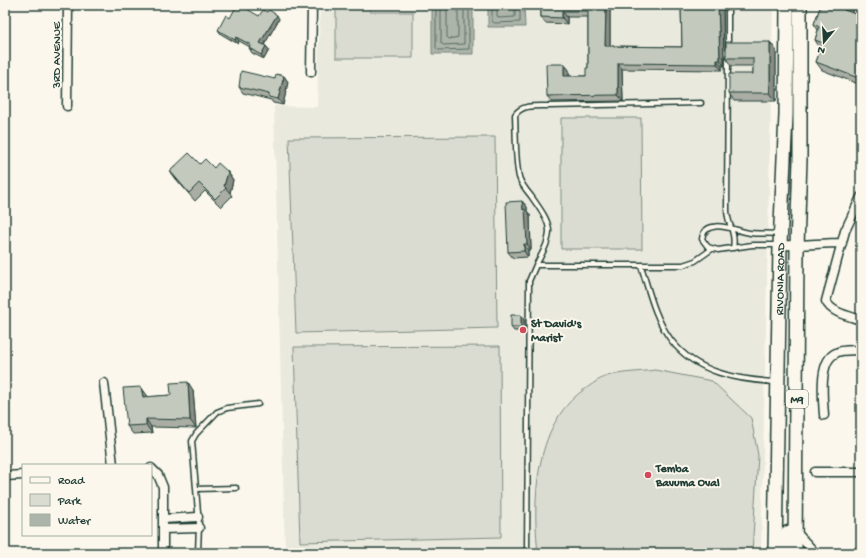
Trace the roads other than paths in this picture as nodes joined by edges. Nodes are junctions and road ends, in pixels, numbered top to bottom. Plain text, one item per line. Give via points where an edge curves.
1 (68, 5) edge
2 (312, 5) edge
3 (728, 5) edge
4 (787, 5) edge
5 (800, 5) edge
6 (312, 72) dead end
7 (701, 103) dead end
8 (67, 106) dead end
9 (861, 197) edge
10 (733, 228) junction
11 (780, 240) junction
12 (797, 241) junction
13 (842, 244) junction
14 (733, 248) junction
15 (712, 249) junction
16 (536, 265) junction
17 (641, 266) junction
18 (861, 320) edge
19 (861, 350) edge
20 (777, 382) junction
21 (104, 383) dead end
22 (258, 404) dead end
23 (824, 415) dead end
24 (113, 464) edge
25 (152, 469) edge
26 (815, 472) dead end
27 (861, 472) edge
28 (22, 475) edge
29 (5, 476) edge
30 (196, 488) junction
31 (236, 488) dead end
32 (198, 517) junction
33 (163, 519) junction
34 (199, 528) junction
35 (163, 529) junction
36 (795, 530) junction
37 (163, 553) edge
38 (198, 553) edge
39 (211, 553) edge
40 (526, 553) edge
41 (775, 553) edge
42 (784, 553) edge
43 (795, 553) edge
44 (815, 553) edge

1 - 8 street, 3RD AVENUE
2 - 6 street
3 - 10 lane via 727,212 728,222
4 - 11 main road, RIVONIA ROAD / M9 via 786,115
5 - 12 main road, RIVONIA ROAD / M9
7 - 16 lane via 549,106 524,107 518,110 515,115 519,177 550,226 548,242
9 - 13 street via 845,231
10 - 11 lane
10 - 14 lane
10 - 15 lane via 715,226 706,229 702,239 704,244
11 - 12 street
11 - 14 lane
11 - 20 main road, RIVONIA ROAD / M9
12 - 13 street
12 - 36 main road, RIVONIA ROAD / M9
13 - 18 street via 826,301 833,310
14 - 15 lane
15 - 17 lane via 684,265
16 - 17 lane
16 - 40 lane via 529,281
17 - 20 lane via 662,325 680,350 702,366 724,375
19 - 23 street via 837,352 830,357 825,366 822,385
20 - 41 main road, RIVONIA ROAD / M9
21 - 24 street
22 - 30 lane via 227,408 217,412 196,434 192,447
25 - 33 street via 158,475 162,487
26 - 27 street
28 - 29 street
30 - 31 lane
30 - 32 lane
32 - 33 street
32 - 34 lane
33 - 35 street
34 - 35 street
34 - 38 lane
35 - 37 street
36 - 42 main road via 787,533
36 - 43 main road, RIVONIA ROAD / M9
36 - 44 street
38 - 39 lane

